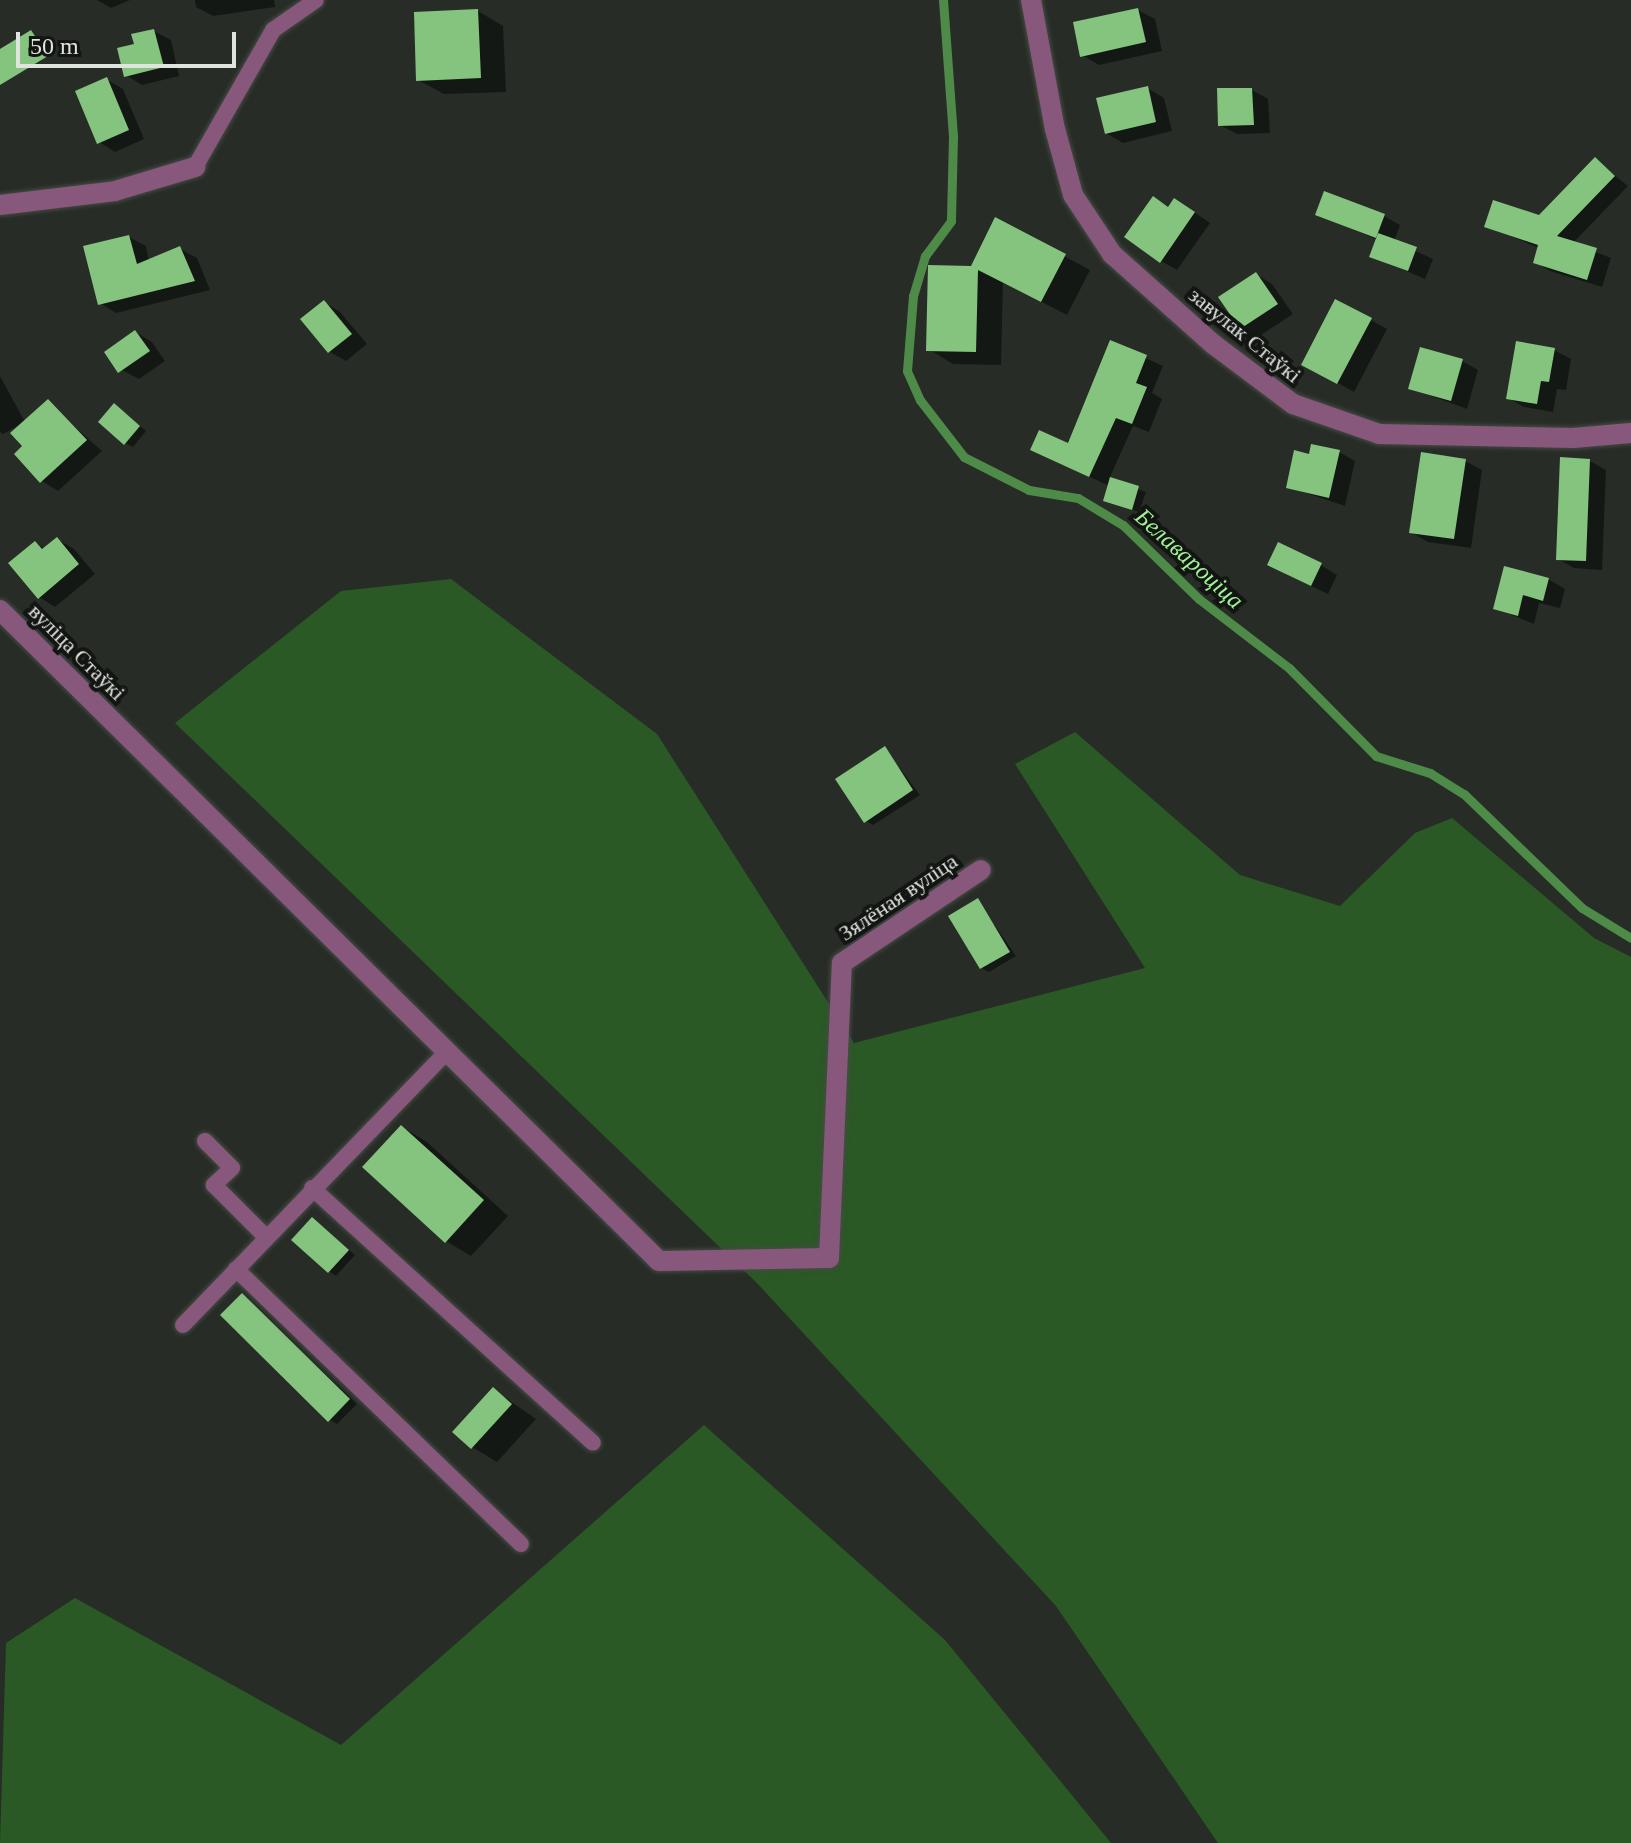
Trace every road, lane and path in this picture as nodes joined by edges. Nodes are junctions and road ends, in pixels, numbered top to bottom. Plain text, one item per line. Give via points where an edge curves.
1 (316, 0) edge
2 (1031, 0) edge
3 (195, 167) joint
4 (0, 205) edge
5 (1631, 433) edge
6 (0, 610) edge
7 (981, 870) dead end
8 (842, 963) joint
9 (445, 1054) junction
10 (205, 1141) dead end
11 (312, 1188) junction
12 (266, 1237) junction
13 (236, 1269) junction
14 (183, 1325) dead end
15 (593, 1443) dead end
16 (521, 1544) dead end

1 - 3 lane via 273,30
2 - 5 street, завулак Стаўкі via 1073,195 1112,254 1213,344 1293,404 1379,434 1573,438
3 - 4 street via 115,191
6 - 9 street, вуліца Стаўкі
7 - 8 street, Зялёная вуліца
8 - 9 street, вуліца Стаўкі via 829,1258 659,1261
9 - 11 lane
10 - 12 lane via 232,1168 214,1185
11 - 12 lane
11 - 15 lane
12 - 13 lane
13 - 14 lane
13 - 16 lane

